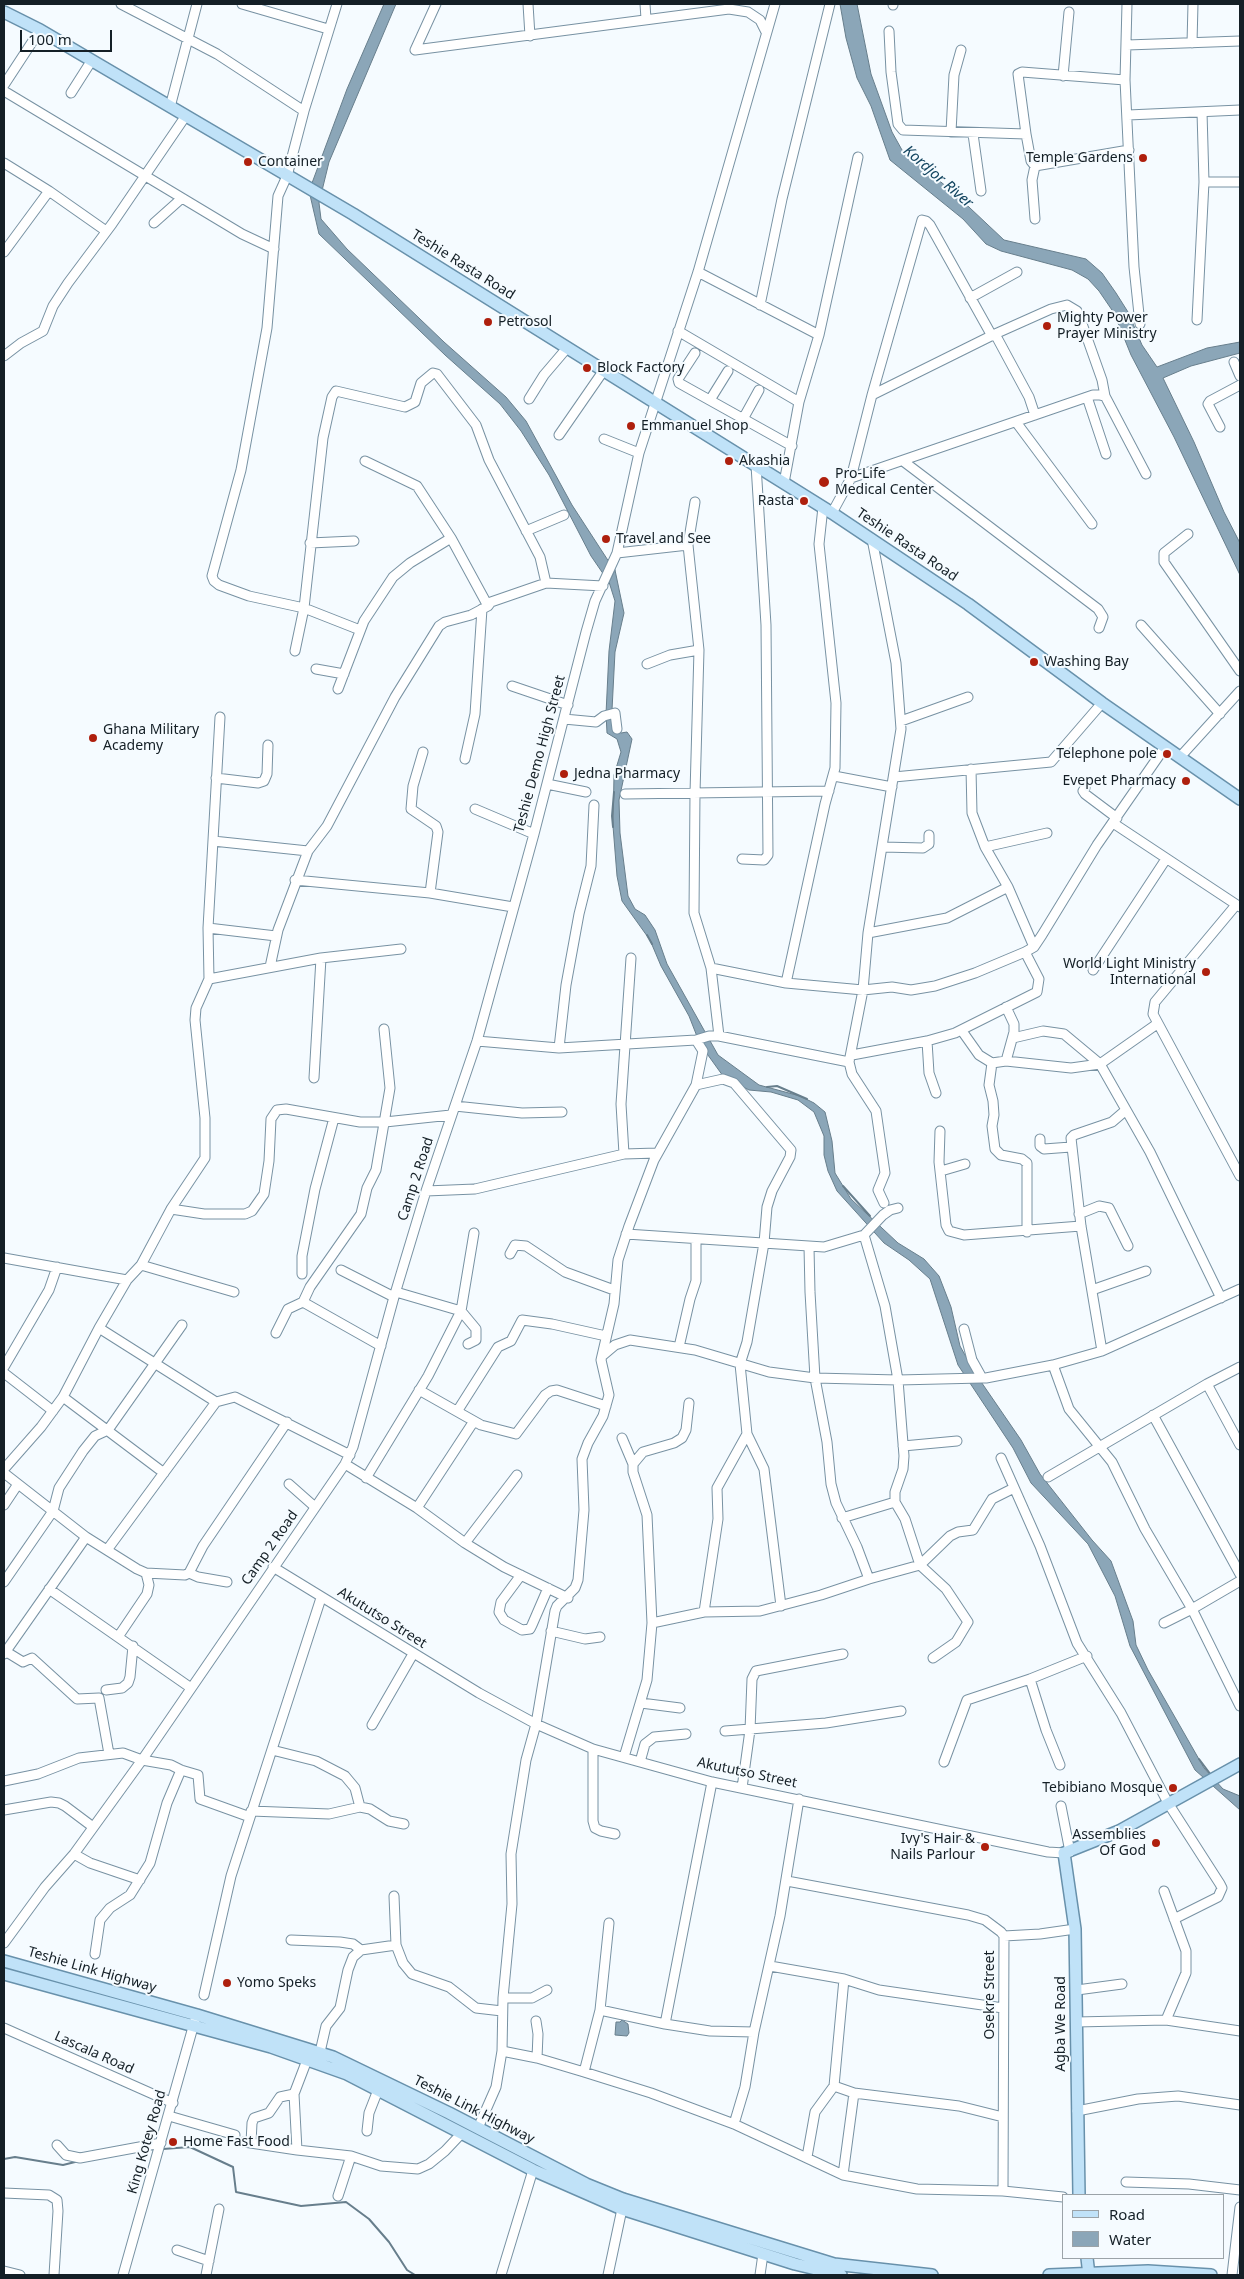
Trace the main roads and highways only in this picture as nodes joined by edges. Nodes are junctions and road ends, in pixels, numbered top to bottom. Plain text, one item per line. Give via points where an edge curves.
1 (4, 12) edge
2 (1240, 799) edge
3 (1240, 1764) edge
4 (1067, 1852) joint
5 (4, 1961) edge
6 (4, 1974) edge
7 (195, 2021) junction
8 (1079, 2194) edge
9 (1087, 2259) edge
10 (1089, 2274) edge
11 (841, 2275) edge
12 (932, 2275) edge
13 (1049, 2275) edge
14 (1211, 2275) edge

1 - 2 main road, Teshie Rasta Road via 92,60 321,196 827,510 968,604
3 - 4 main road, Akututso Street via 1119,1831
4 - 8 main road, Agba We Road via 1075,1929
5 - 7 main road, Teshie Link Highway
6 - 7 main road, Teshie Link Highway
7 - 11 main road, Teshie Link Highway via 347,2074 532,2170 622,2209
7 - 12 main road, Teshie Link Highway via 320,2052 387,2082 586,2184 678,2217 834,2264
9 - 10 main road
10 - 13 main road
10 - 14 main road via 1148,2271

